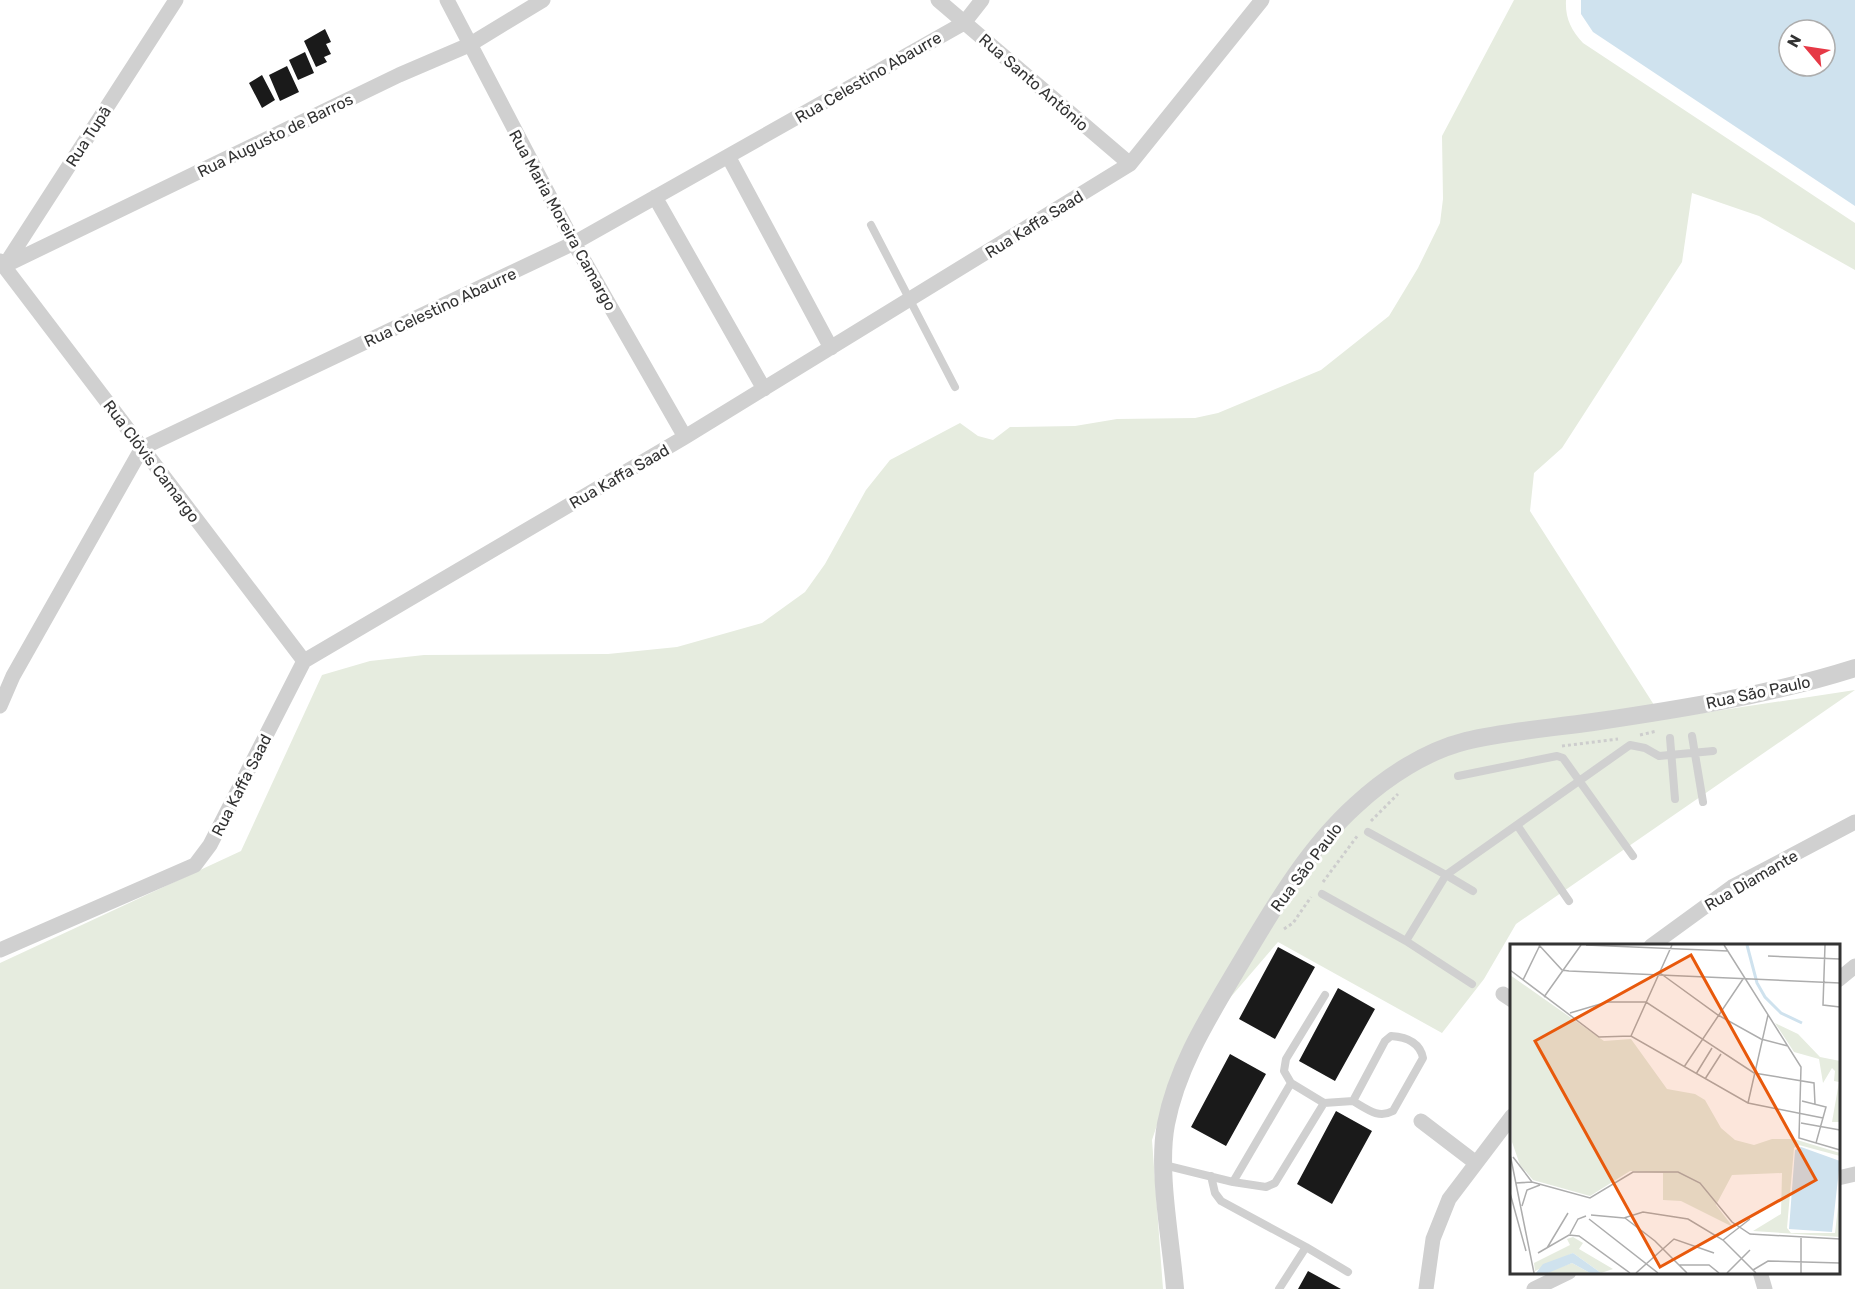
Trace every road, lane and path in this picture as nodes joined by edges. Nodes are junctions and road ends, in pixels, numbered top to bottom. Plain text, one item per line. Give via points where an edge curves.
1 (176, 0) edge
2 (447, 0) edge
3 (543, 0) edge
4 (938, 0) edge
5 (982, 0) edge
6 (1262, 0) edge
7 (964, 22) junction
8 (469, 45) junction
9 (728, 156) junction
10 (1130, 164) junction
11 (655, 197) junction
12 (871, 225) dead end
13 (574, 243) junction
14 (1, 266) edge
15 (910, 300) junction
16 (831, 348) junction
17 (955, 387) dead end
18 (764, 389) junction
19 (685, 438) junction
20 (142, 448) junction
21 (304, 661) junction
22 (1855, 668) edge
23 (0, 706) edge
24 (1665, 729) dead end
25 (1692, 736) dead end
26 (1632, 737) dead end
27 (1623, 738) dead end
28 (1670, 738) dead end
29 (1553, 747) dead end
30 (1713, 751) dead end
31 (1694, 753) junction
32 (1671, 756) junction
33 (1458, 776) dead end
34 (1581, 780) junction
35 (1402, 791) dead end
36 (1675, 799) dead end
37 (1703, 802) dead end
38 (1855, 822) edge
39 (1517, 825) junction
40 (1366, 829) junction
41 (1633, 856) dead end
42 (1446, 875) junction
43 (1318, 891) junction
44 (1473, 891) dead end
45 (1569, 901) dead end
46 (1284, 929) dead end
47 (1406, 941) junction
48 (1653, 944) edge
49 (0, 950) edge
50 (1855, 966) edge
51 (1840, 979) edge
52 (1472, 984) dead end
53 (1325, 995) dead end
54 (1291, 1083) junction
55 (1353, 1101) junction
56 (1324, 1103) junction
57 (1510, 1119) edge
58 (1421, 1121) dead end
59 (1476, 1163) junction
60 (1164, 1165) junction
61 (1855, 1174) edge
62 (1211, 1176) junction
63 (1840, 1178) edge
64 (1233, 1182) junction
65 (1306, 1247) junction
66 (1348, 1272) dead end
67 (1565, 1274) edge
68 (1761, 1274) edge
69 (1175, 1289) edge
70 (1279, 1289) edge
71 (1426, 1289) edge
72 (1534, 1289) edge
73 (1765, 1289) edge

1 - 14 street, Rua Tupã
2 - 8 street, Rua Maria Moreira Camargo
3 - 8 street, Rua Augusto de Barros
4 - 7 street, Rua Santo Antônio
5 - 7 street, Rua Celestino Abaurre
6 - 10 street, Rua Kaffa Saad
7 - 9 street, Rua Celestino Abaurre
7 - 10 street, Rua Santo Antônio
8 - 13 street, Rua Maria Moreira Camargo
8 - 14 street, Rua Augusto de Barros
9 - 11 street, Rua Celestino Abaurre
9 - 16 street
10 - 15 street, Rua Kaffa Saad
11 - 13 street, Rua Celestino Abaurre
11 - 18 street
12 - 15 lane
13 - 19 street, Rua Maria Moreira Camargo
13 - 20 street, Rua Celestino Abaurre
14 - 20 street, Rua Clóvis Camargo
15 - 16 street, Rua Kaffa Saad
15 - 17 lane
16 - 18 street, Rua Kaffa Saad
18 - 19 street, Rua Kaffa Saad
19 - 21 street, Rua Kaffa Saad
20 - 21 street, Rua Clóvis Camargo
20 - 23 street via 13,676
21 - 49 street, Rua Kaffa Saad via 210,845 195,866
22 - 60 street, Rua São Paulo via 1708,704 1466,741 1426,756 1392,777 1356,804 1323,840 1268,916 1239,965 1204,1025 1175,1089 1166,1127
24 - 26 path
25 - 31 lane
27 - 29 path
28 - 32 lane
30 - 31 lane
31 - 32 lane
31 - 37 lane
32 - 34 lane via 1659,756 1630,745
32 - 36 lane
33 - 34 lane via 1557,756 1568,762
34 - 39 lane
34 - 41 lane
35 - 40 path
38 - 48 street, Rua Diamante via 1732,887
39 - 42 lane
39 - 45 lane
40 - 42 lane
40 - 43 path
42 - 44 lane
42 - 47 lane
43 - 46 path
43 - 47 lane
47 - 52 lane
50 - 51 street
53 - 54 lane via 1286,1059 1284,1071
54 - 56 lane
54 - 64 lane
55 - 55 lane via 1377,1114 1385,1116 1393,1111 1423,1058 1421,1049 1415,1043 1392,1036 1385,1041
55 - 56 lane
56 - 64 lane via 1275,1183 1266,1187
57 - 59 street
58 - 59 street
59 - 71 street via 1449,1198 1433,1239
60 - 62 lane
60 - 69 street, Rua São Paulo
61 - 63 street
62 - 64 lane
62 - 65 lane via 1221,1201
65 - 66 lane
65 - 70 lane
67 - 72 street
68 - 73 street

